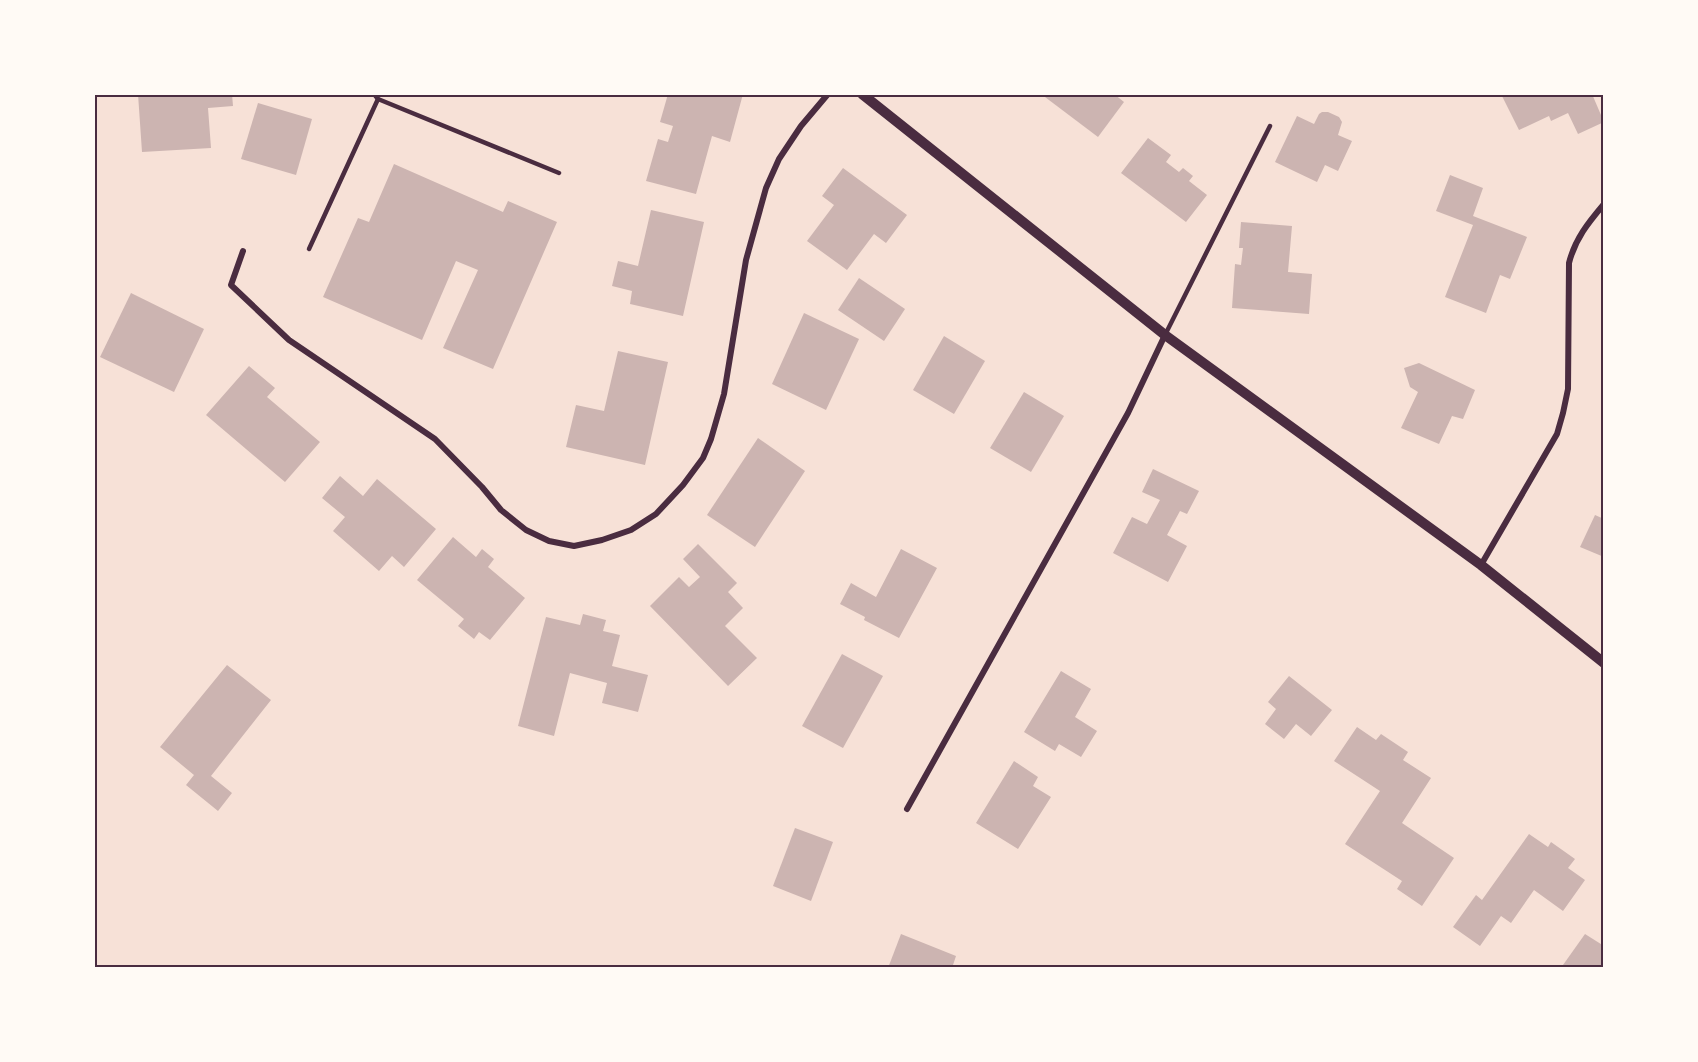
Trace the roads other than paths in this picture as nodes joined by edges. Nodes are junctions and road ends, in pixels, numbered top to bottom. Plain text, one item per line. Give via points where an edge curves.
1 (828, 94) edge
2 (862, 94) edge
3 (376, 97) edge
4 (1270, 126) dead end
5 (559, 174) dead end
6 (1604, 204) edge
7 (309, 249) dead end
8 (243, 251) dead end
9 (1165, 335) junction
10 (1481, 565) junction
11 (1604, 663) edge
12 (907, 809) dead end

1 - 8 street via 779,159 766,188 746,260 724,394 703,458 656,514 631,530 602,540 574,546 549,541 526,530 501,510 435,439 289,340 231,285
2 - 9 street
3 - 5 lane
3 - 7 lane
4 - 9 lane
6 - 10 street via 1579,237 1569,263 1568,389 1557,434
9 - 10 street
9 - 12 street via 1128,413
10 - 11 street

